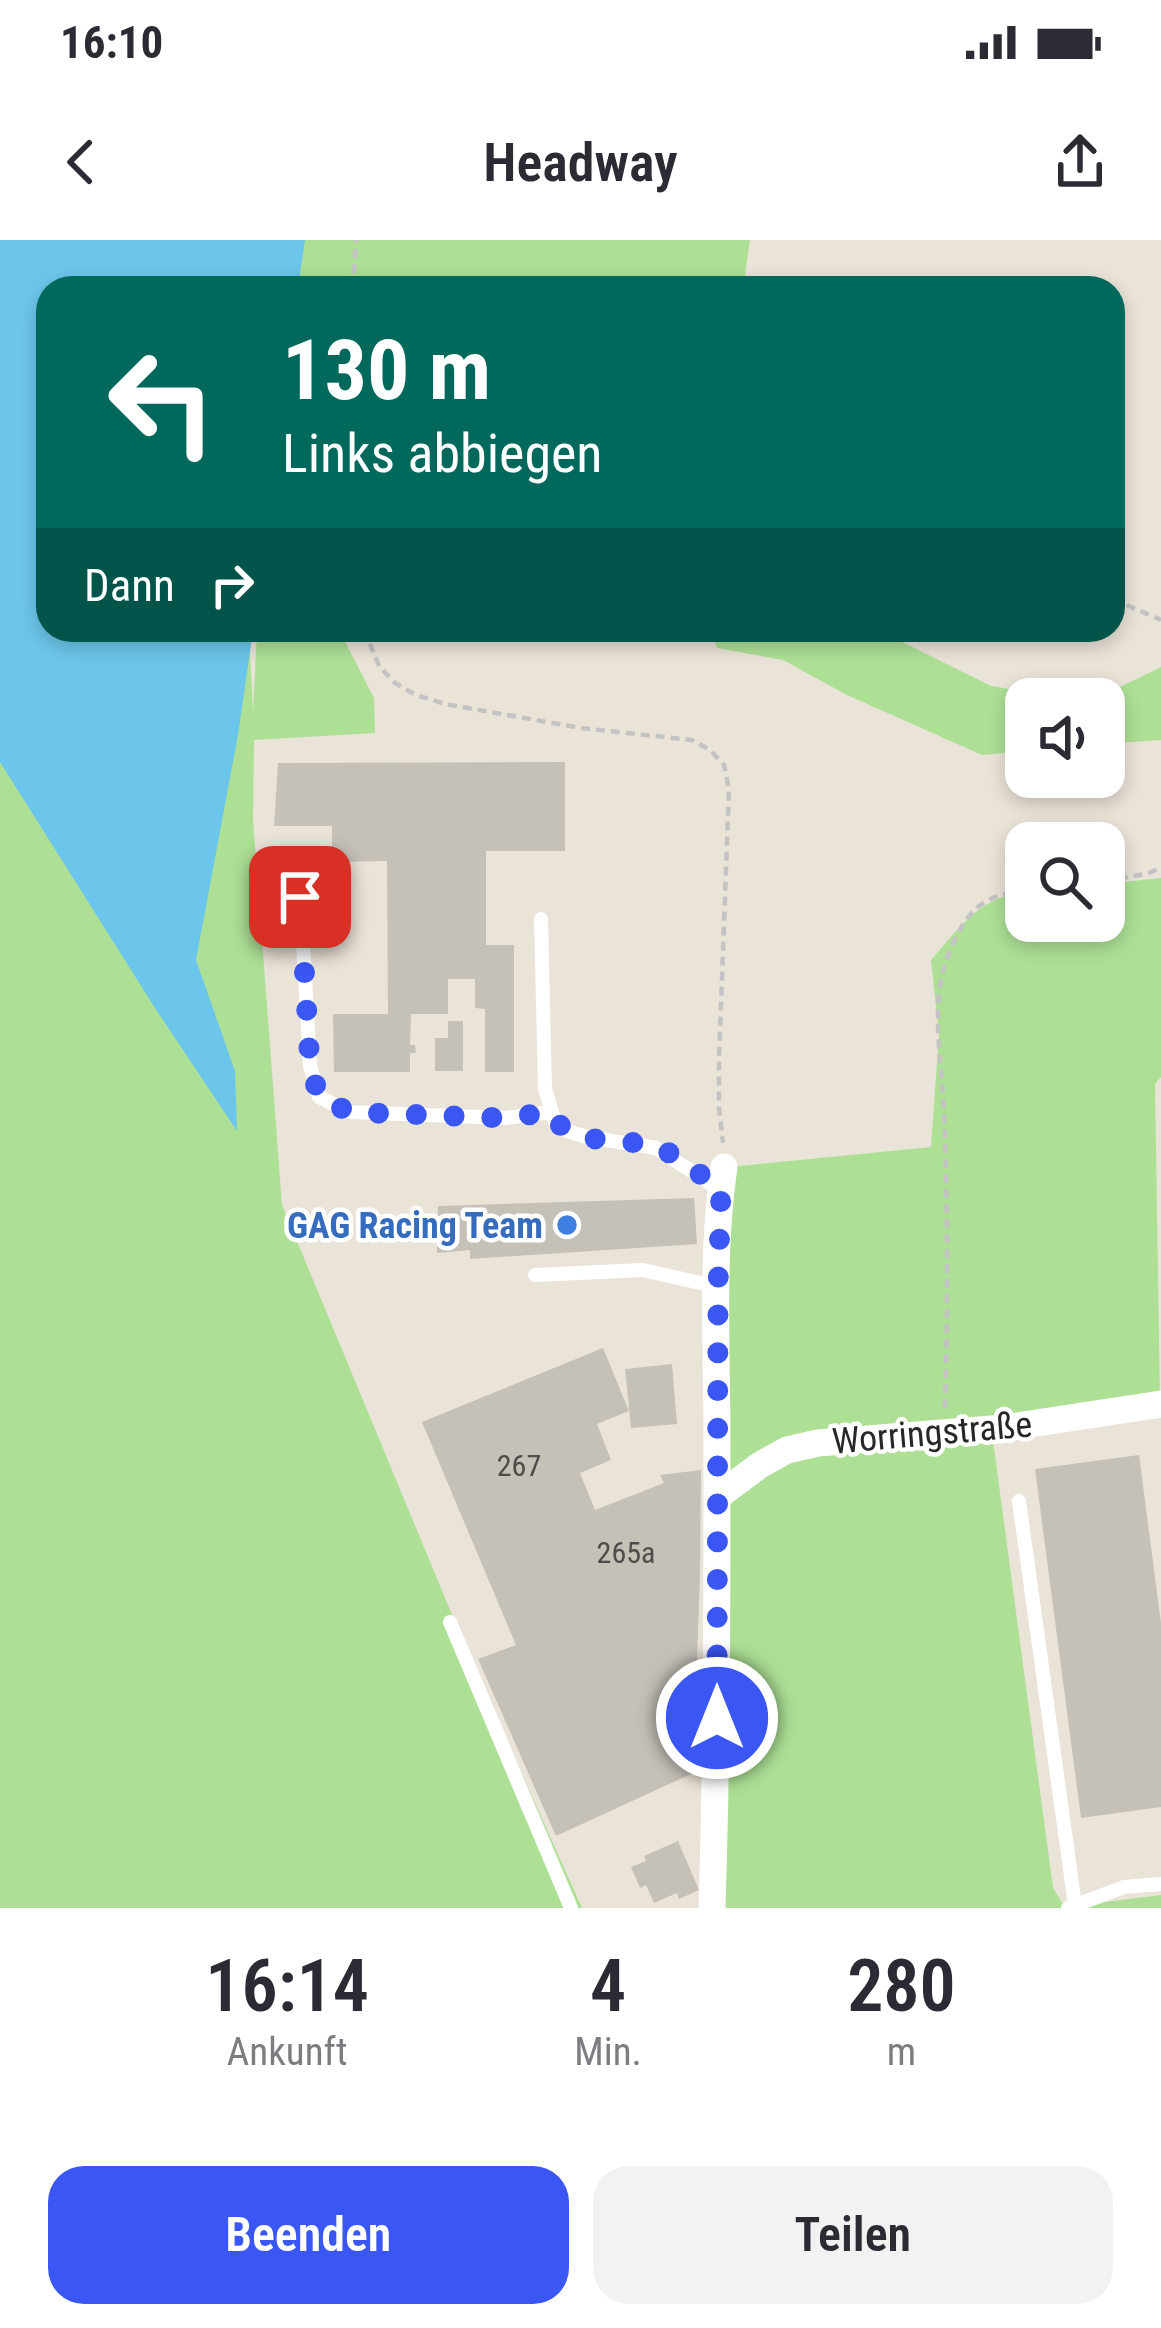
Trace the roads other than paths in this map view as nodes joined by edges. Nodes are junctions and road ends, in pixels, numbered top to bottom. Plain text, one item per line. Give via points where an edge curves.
1 (298, 855) dead end
2 (541, 919) dead end
3 (550, 1112) junction
4 (722, 1178) joint
5 (535, 1275) dead end
6 (718, 1287) junction
7 (1161, 1404) edge
8 (717, 1497) junction
9 (1019, 1502) dead end
10 (450, 1622) dead end
11 (1161, 1884) edge
12 (1071, 1906) edge
13 (572, 1908) edge
14 (712, 1908) edge

1 - 3 lane via 310,1065 319,1097 349,1112
2 - 3 lane
3 - 4 lane via 567,1131 656,1148
4 - 6 street
5 - 6 lane via 643,1270
6 - 8 street
7 - 8 street, Worringstraße via 1004,1428 818,1443 787,1450
8 - 14 street
9 - 12 lane
10 - 13 lane
11 - 12 lane

